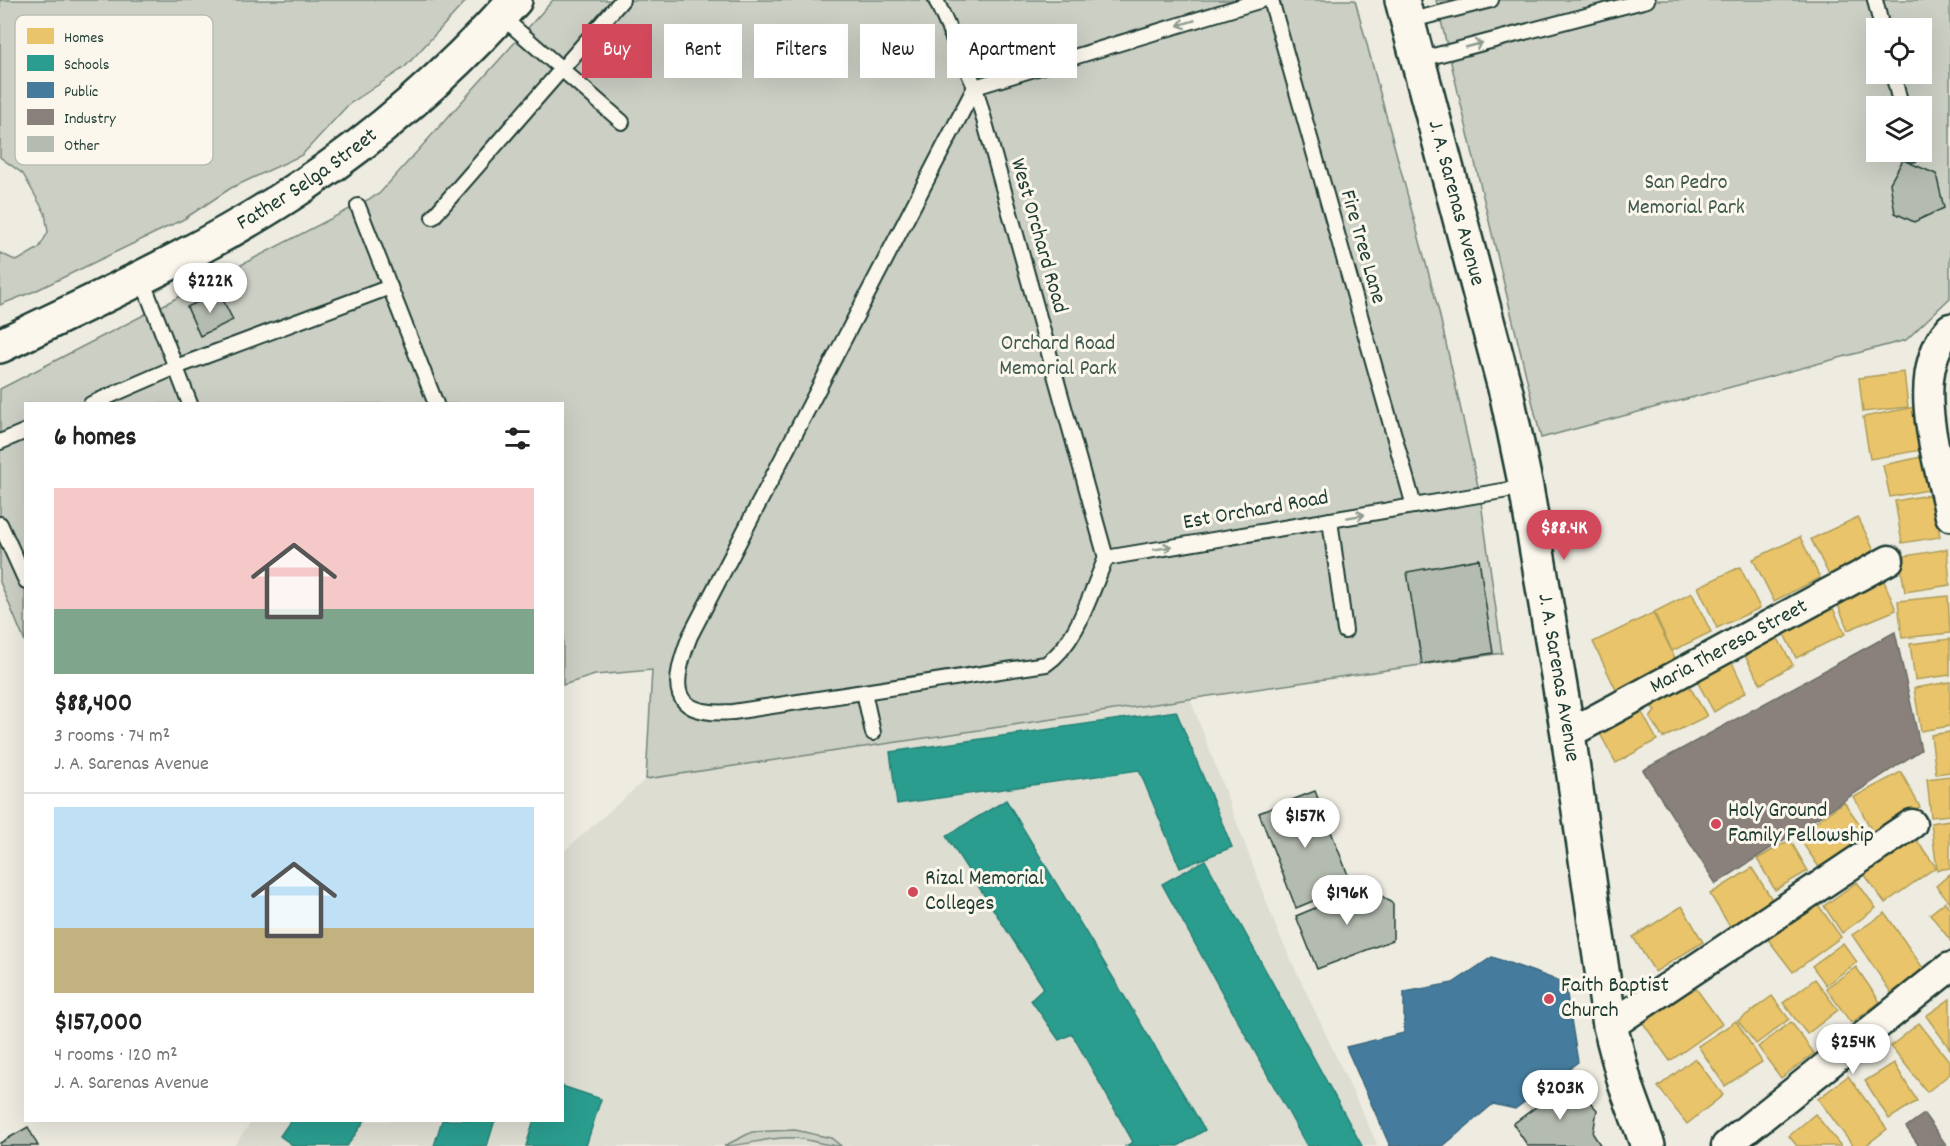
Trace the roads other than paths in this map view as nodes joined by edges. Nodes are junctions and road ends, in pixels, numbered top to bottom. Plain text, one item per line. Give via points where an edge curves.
1 (622, 0) edge
2 (936, 0) edge
3 (1262, 0) edge
4 (1271, 0) edge
5 (1491, 0) edge
6 (1647, 0) edge
7 (1875, 0) edge
8 (508, 8) edge
9 (1405, 10) edge
10 (1880, 18) edge
11 (1418, 60) junction
12 (561, 69) junction
13 (975, 87) junction
14 (622, 122) dead end
15 (358, 206) dead end
16 (433, 217) dead end
17 (141, 277) junction
18 (390, 287) junction
19 (1950, 328) edge
20 (0, 346) edge
21 (176, 367) junction
22 (96, 402) edge
23 (189, 402) edge
24 (435, 402) edge
25 (24, 432) edge
26 (0, 442) edge
27 (1526, 487) junction
28 (1414, 506) junction
29 (1950, 516) edge
30 (1330, 520) junction
31 (0, 524) edge
32 (1106, 558) junction
33 (1888, 560) dead end
34 (24, 577) edge
35 (1345, 631) dead end
36 (864, 692) junction
37 (873, 733) dead end
38 (1568, 734) junction
39 (1912, 824) dead end
40 (1950, 967) edge
41 (1610, 1026) junction
42 (1648, 1146) edge
43 (1726, 1146) edge

1 - 12 lane
2 - 13 lane, West Orchard Road
3 -> 13 lane
4 - 28 lane, Fire Tree Lane
5 - 9 lane
11 -> 6 lane
7 - 10 lane
8 - 12 lane
8 - 17 main road, Father Selga Street via 402,112 352,151 238,225
9 - 11 main road, J. A. Sarenas Avenue
11 - 27 main road, J. A. Sarenas Avenue via 1507,396
12 - 14 lane
12 - 16 lane
13 - 32 lane, West Orchard Road
13 - 36 lane via 690,636 677,677 681,696 698,712
15 - 18 lane
17 - 20 main road, Father Selga Street
17 - 21 lane
18 - 21 lane
18 - 24 lane
19 - 29 street via 1935,352 1928,396
21 - 22 lane
21 - 23 lane
25 - 26 lane
27 - 28 lane, Est Orchard Road
27 - 38 main road, J. A. Sarenas Avenue
30 -> 28 lane, Est Orchard Road
32 -> 30 lane, Est Orchard Road
30 - 35 lane
31 - 34 lane
32 - 36 lane via 1070,640 1046,664
33 - 38 street, Maria Theresa Street
36 - 37 lane
38 - 41 main road, J. A. Sarenas Avenue
39 - 41 street
40 - 43 street
41 - 42 main road, J. A. Sarenas Avenue

